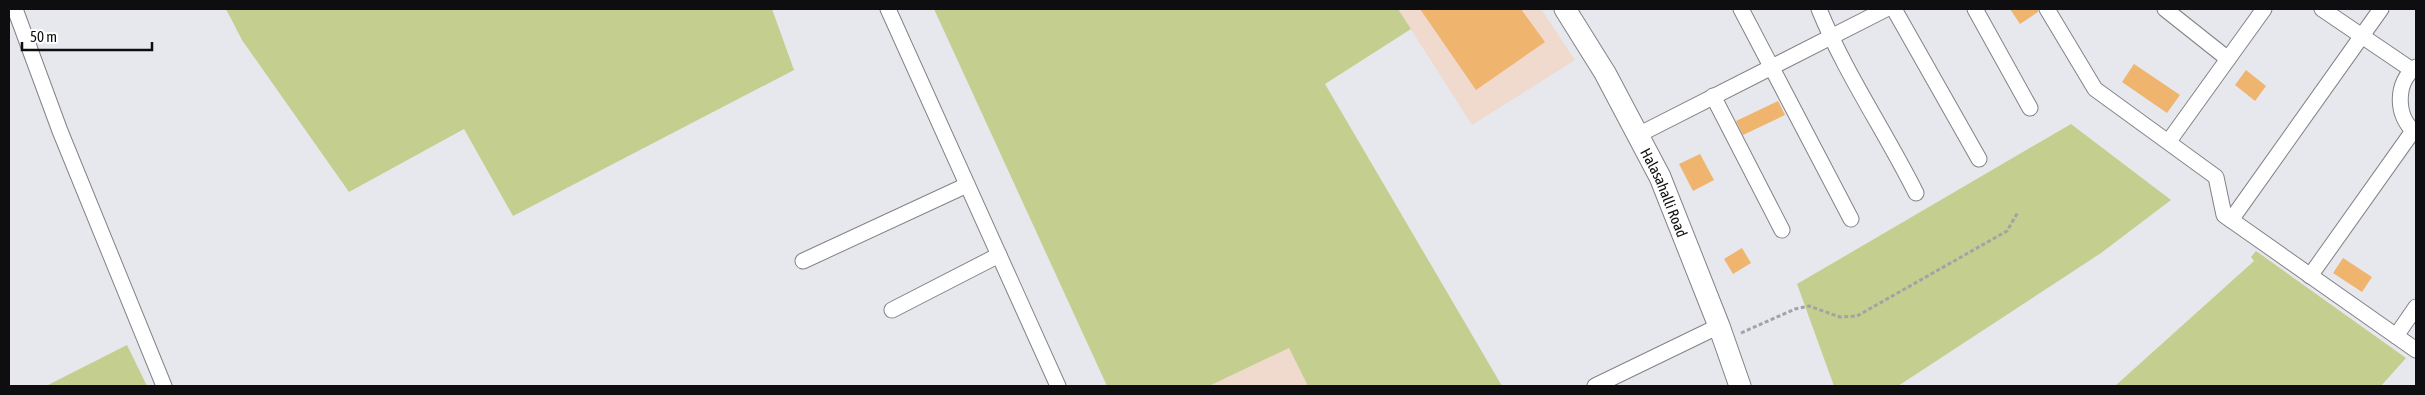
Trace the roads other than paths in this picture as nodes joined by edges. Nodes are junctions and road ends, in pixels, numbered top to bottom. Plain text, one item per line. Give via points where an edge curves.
1 (15, 9) edge
2 (888, 9) edge
3 (1564, 9) edge
4 (1741, 9) edge
5 (1819, 9) edge
6 (1886, 9) edge
7 (1894, 9) edge
8 (1975, 9) edge
9 (2047, 9) edge
10 (2165, 9) edge
11 (2264, 9) edge
12 (2322, 9) edge
13 (2381, 9) edge
14 (2362, 36) junction
15 (1830, 37) junction
16 (2228, 59) junction
17 (1771, 67) junction
18 (2414, 69) edge
19 (1713, 96) junction
20 (2030, 108) dead end
21 (2415, 132) edge
22 (1638, 135) junction
23 (2169, 141) junction
24 (1978, 160) dead end
25 (967, 184) junction
26 (1916, 193) dead end
27 (1851, 219) dead end
28 (2231, 220) junction
29 (1782, 230) dead end
30 (999, 255) junction
31 (803, 261) dead end
32 (2310, 276) junction
33 (2416, 307) edge
34 (892, 310) dead end
35 (1722, 333) junction
36 (2396, 336) junction
37 (2416, 350) edge
38 (164, 386) edge
39 (1058, 386) edge
40 (1595, 386) edge
41 (1740, 386) edge

1 - 38 street via 60,131
2 - 25 street
3 - 22 main road, Halasahalli Road via 1605,73
4 - 17 street
5 - 15 street
6 - 15 street
7 - 24 street
8 - 20 street
9 - 23 street via 2095,89
10 - 16 street
11 - 16 street
12 - 14 street
13 - 14 street
14 - 18 street
14 - 28 street
15 - 17 street
15 - 26 street
16 - 23 street
17 - 19 street
17 - 27 street
18 - 21 street via 2404,81 2400,108
19 - 22 street
19 - 29 street
21 - 32 street
22 - 35 main road, Halasahalli Road via 1660,177
23 - 28 street via 2216,177 2224,215
25 - 30 street
25 - 31 street
28 - 32 street
30 - 34 street
30 - 39 street
32 - 36 street
33 - 36 street
35 - 40 street
35 - 41 main road, Halasahalli Road
36 - 37 street

